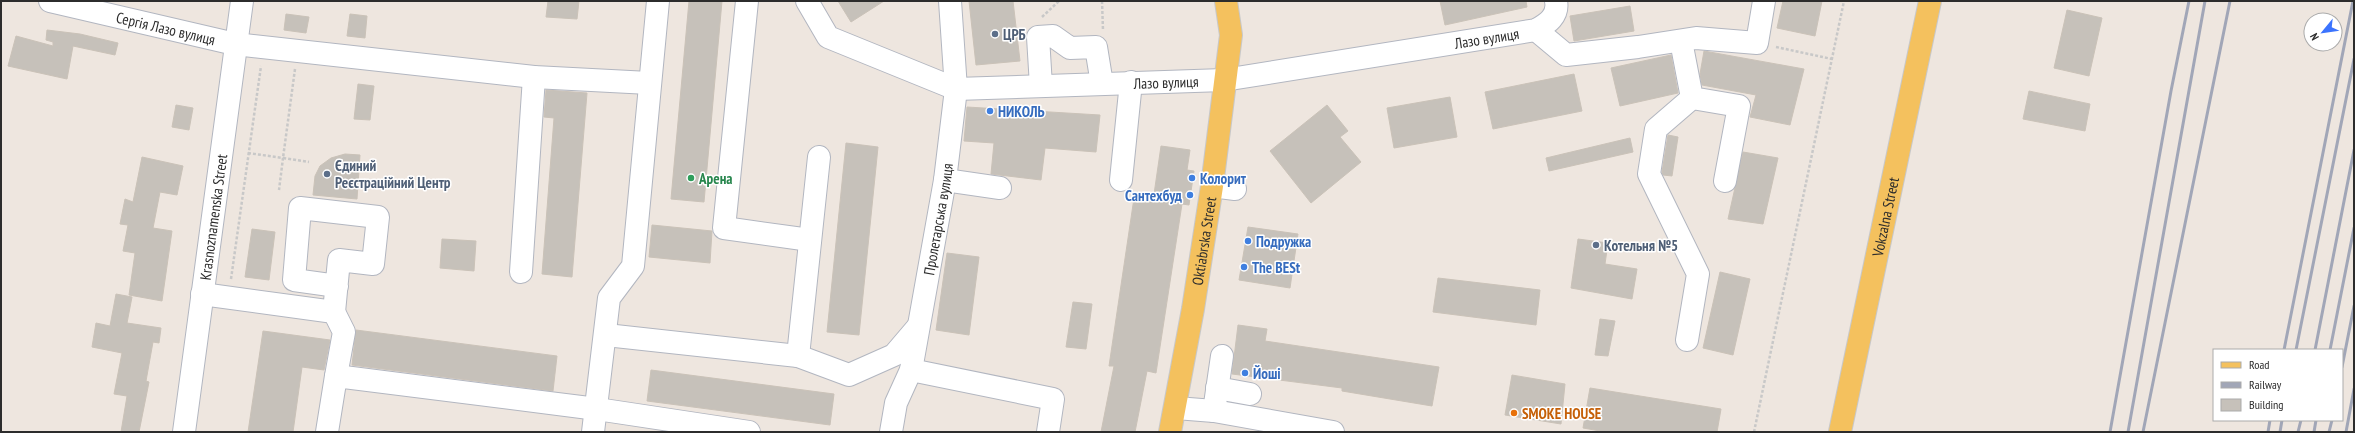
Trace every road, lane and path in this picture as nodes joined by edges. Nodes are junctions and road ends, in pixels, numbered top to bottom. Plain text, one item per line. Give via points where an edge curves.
1 (50, 1) edge
2 (242, 1) edge
3 (658, 1) edge
4 (747, 1) edge
5 (807, 1) edge
6 (950, 1) edge
7 (1102, 1) edge
8 (1226, 1) edge
9 (1556, 1) edge
10 (1764, 1) edge
11 (1844, 1) edge
12 (1930, 1) edge
13 (1543, 27) junction
14 (1681, 41) junction
15 (1758, 43) junction
16 (235, 44) junction
17 (1096, 47) junction
18 (264, 48) junction
19 (297, 53) junction
20 (1832, 59) junction
21 (534, 77) junction
22 (1224, 80) junction
23 (1131, 82) junction
24 (649, 84) junction
25 (1102, 84) junction
26 (1040, 86) junction
27 (956, 89) junction
28 (1692, 98) junction
29 (248, 153) junction
30 (819, 157) dead end
31 (283, 158) junction
32 (309, 162) dead end
33 (944, 180) junction
34 (1121, 180) dead end
35 (1724, 181) dead end
36 (1212, 186) junction
37 (1000, 188) dead end
38 (1236, 189) dead end
39 (279, 190) dead end
40 (810, 240) junction
41 (521, 272) dead end
42 (337, 286) junction
43 (202, 294) junction
44 (228, 297) junction
45 (334, 312) junction
46 (918, 327) junction
47 (606, 335) junction
48 (1687, 340) dead end
49 (798, 356) junction
50 (1222, 356) dead end
51 (911, 370) junction
52 (336, 376) junction
53 (1217, 388) junction
54 (1250, 394) dead end
55 (1176, 408) junction
56 (597, 410) junction
57 (1214, 411) junction
58 (184, 432) edge
59 (327, 432) edge
60 (593, 432) edge
61 (749, 432) edge
62 (891, 432) edge
63 (1048, 432) edge
64 (1170, 432) edge
65 (1333, 432) edge
66 (1754, 432) edge
67 (1840, 432) edge

1 - 16 street, Сергія Лазо вулиця
2 - 16 street, Krasnoznamenska Street
3 - 24 street
4 - 40 street via 724,228
5 - 27 street, Лазо вулиця via 828,37
6 - 27 street, Пролетарська вулиця
7 - 17 path via 1103,32
8 - 22 main road, Oktiabrska Street via 1231,35
9 - 13 street via 1557,6
10 - 15 street
11 - 20 path
12 - 67 main road, Vokzalna Street
13 - 14 street via 1566,55
13 - 22 street, Лазо вулиця
14 - 15 street via 1696,38
14 - 28 street
15 - 20 path
16 - 18 street, Сергія Лазо вулиця
16 - 43 street, Krasnoznamenska Street
17 - 25 street
17 - 26 street via 1070,48 1053,36 1038,37
18 - 19 street, Сергія Лазо вулиця
18 - 29 path
19 - 21 street, Сергія Лазо вулиця
19 - 31 path
20 - 66 path
21 - 24 street, Сергія Лазо вулиця
21 - 41 street
22 - 23 street, Лазо вулиця
22 - 36 main road, Oktiabrska Street
23 - 25 street, Лазо вулиця
23 - 34 street
24 - 47 street via 633,266 609,298
25 - 26 street, Лазо вулиця
26 - 27 street, Лазо вулиця
27 - 33 street, Пролетарська вулиця
28 - 35 street via 1739,106
28 - 48 street via 1656,129 1649,174 1698,274
29 - 31 path
29 - 44 path
30 - 40 street
31 - 32 path
31 - 39 path
33 - 37 street
33 - 46 street, Пролетарська вулиця
36 - 38 street
36 - 55 main road, Oktiabrska Street
40 - 49 street
42 - 42 street via 340,260 373,264 378,217 300,208 294,280
42 - 45 street
43 - 44 street
43 - 58 street, Krasnoznamenska Street
44 - 45 street
45 - 52 street via 344,332
46 - 49 street via 894,355 849,375
46 - 51 street, Пролетарська вулиця
47 - 49 street
47 - 56 street
50 - 53 street
51 - 62 street, Пролетарська вулиця via 896,402
51 - 63 street via 1053,399
52 - 56 street
52 - 59 street
53 - 54 street
53 - 57 street
55 - 57 street
55 - 64 main road, Oktiabrska Street
56 - 60 street
56 - 61 street
57 - 65 street

